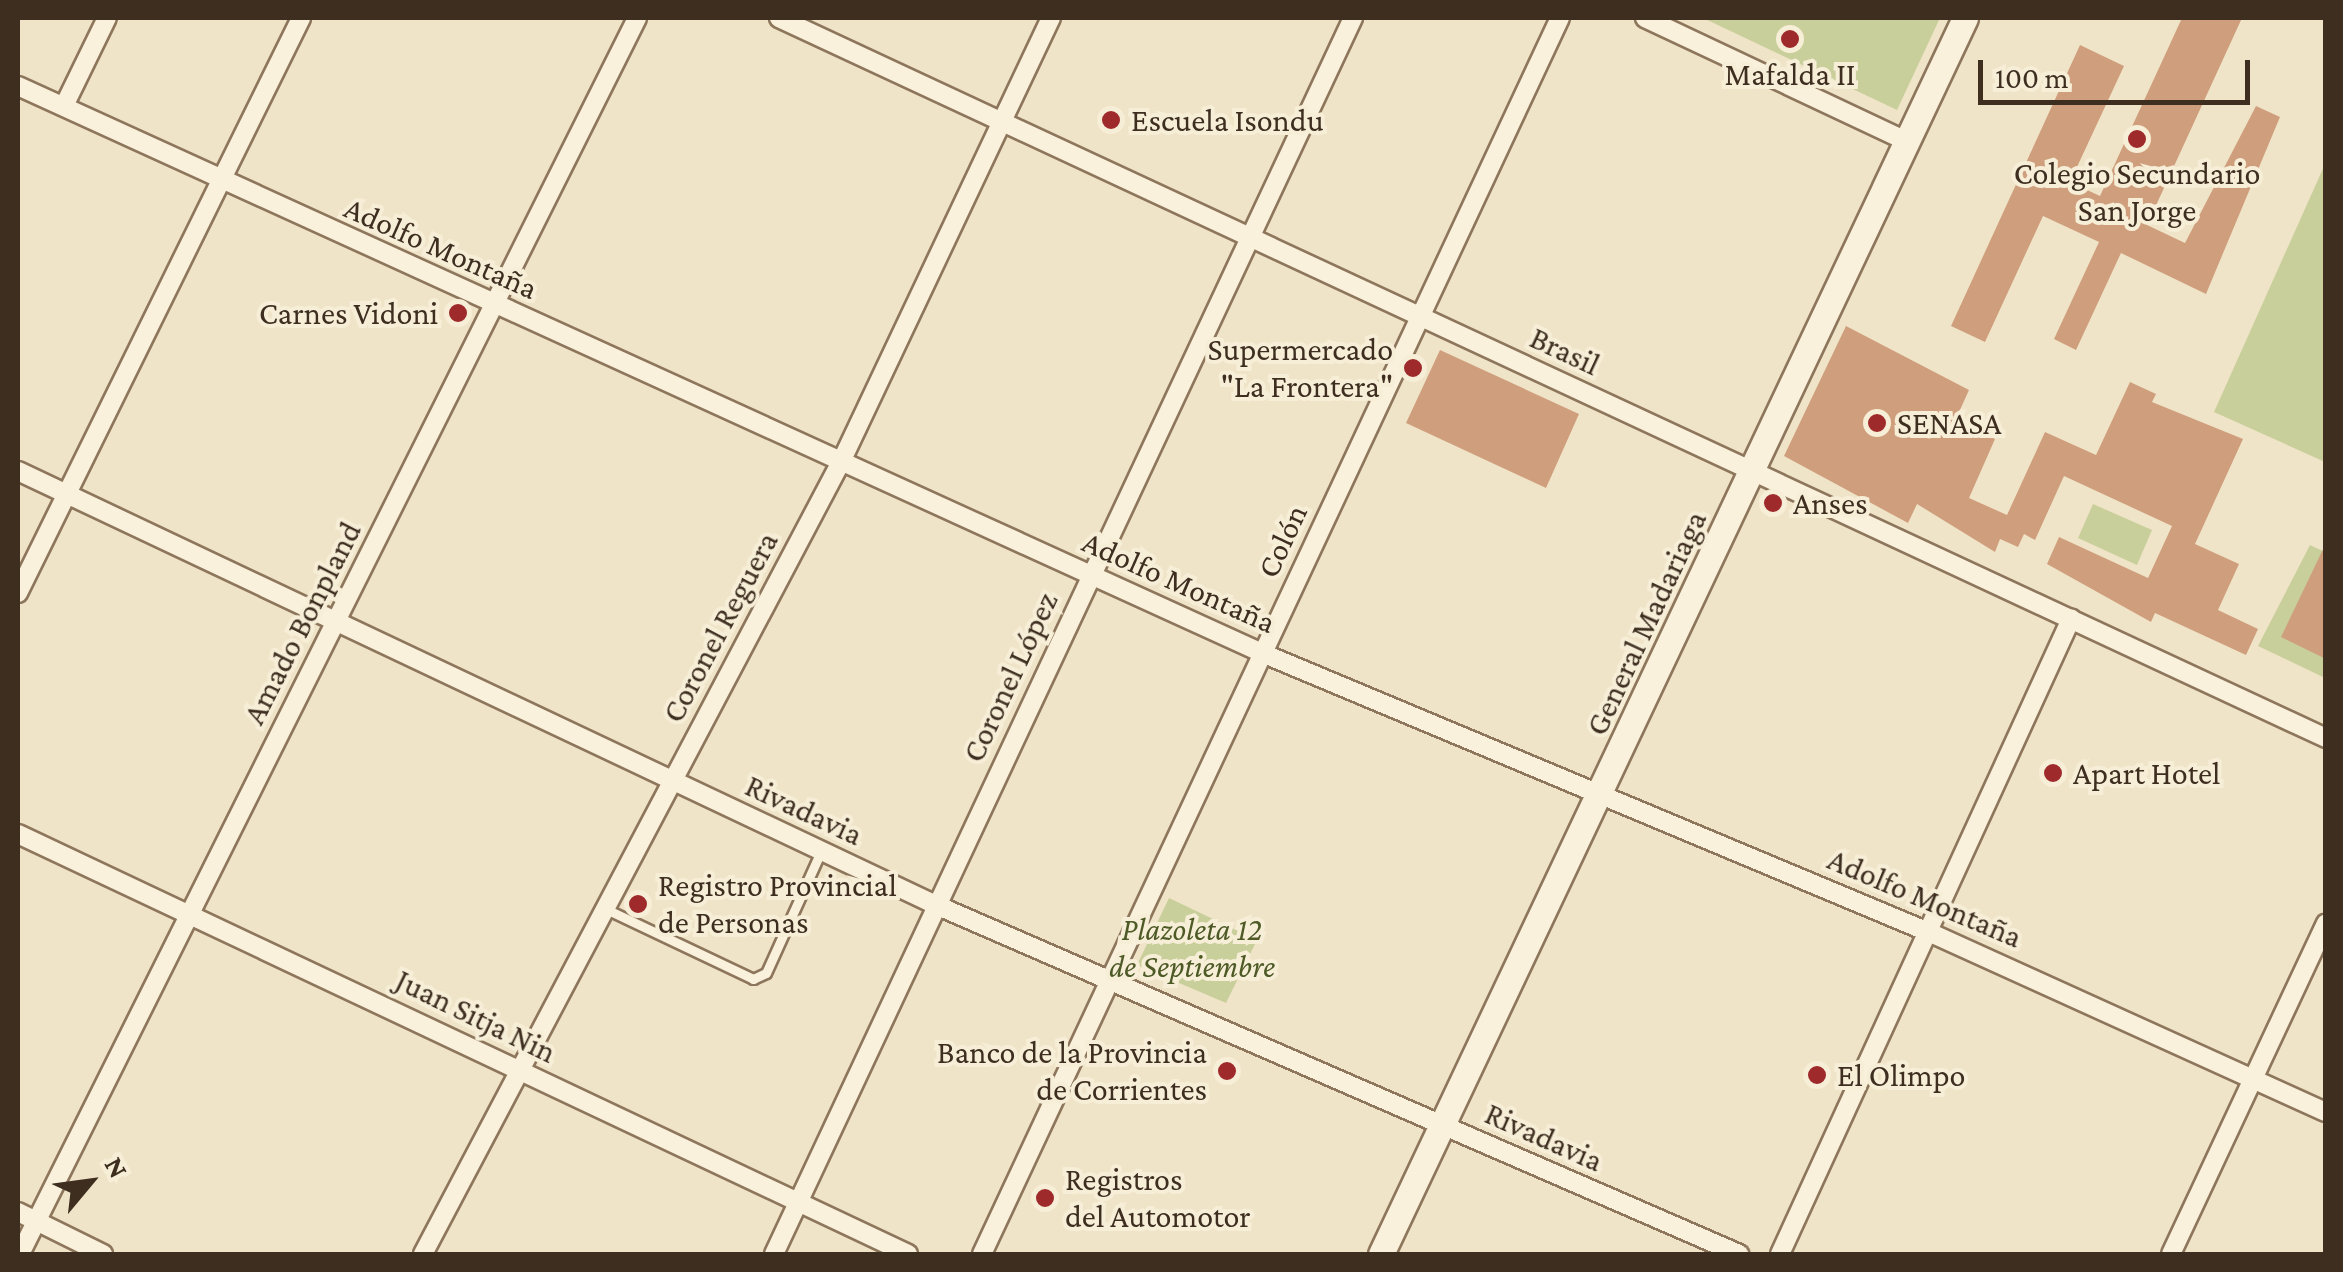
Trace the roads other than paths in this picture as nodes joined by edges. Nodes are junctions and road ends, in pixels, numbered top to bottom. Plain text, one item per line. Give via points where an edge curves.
1 (107, 18) edge
2 (301, 18) edge
3 (638, 18) edge
4 (779, 18) edge
5 (1051, 18) edge
6 (1353, 18) edge
7 (1560, 18) edge
8 (1645, 18) edge
9 (1966, 18) edge
10 (18, 86) edge
11 (64, 106) junction
12 (1001, 121) junction
13 (1904, 140) junction
14 (224, 184) junction
15 (1250, 237) junction
16 (494, 304) junction
17 (1421, 317) junction
18 (841, 462) junction
19 (18, 471) edge
20 (1752, 473) junction
21 (66, 494) junction
22 (1091, 575) junction
23 (18, 593) edge
24 (2071, 619) junction
25 (335, 623) junction
26 (1262, 653) junction
27 (2326, 738) edge
28 (673, 781) junction
29 (1602, 792) junction
30 (18, 834) edge
31 (821, 850) junction
32 (936, 904) junction
33 (608, 910) junction
34 (191, 912) junction
35 (2325, 926) edge
36 (1933, 934) junction
37 (1107, 980) junction
38 (526, 1073) junction
39 (2260, 1079) junction
40 (2326, 1112) edge
41 (1448, 1128) junction
42 (798, 1208) junction
43 (18, 1212) edge
44 (36, 1222) junction
45 (20, 1254) edge
46 (103, 1254) edge
47 (423, 1254) edge
48 (774, 1254) edge
49 (908, 1254) edge
50 (982, 1254) edge
51 (1381, 1254) edge
52 (1739, 1254) edge
53 (1780, 1254) edge
54 (2171, 1254) edge

1 - 11 street
2 - 14 street
3 - 16 street, Amado Bonpland
4 - 12 street, Brasil
5 - 12 street, Coronel Reguera
6 - 15 street, Coronel López
7 - 17 street, Colón
8 - 13 street
9 - 13 street, General Madariaga
10 - 11 street, Adolfo Montaña
11 - 14 street, Adolfo Montaña
12 - 15 street, Brasil
12 - 18 street, Coronel Reguera
13 - 20 street, General Madariaga
14 - 16 street, Adolfo Montaña
14 - 21 street
15 - 17 street, Brasil
15 - 22 street, Coronel López
16 - 18 street, Adolfo Montaña
16 - 25 street, Amado Bonpland
17 - 20 street, Brasil
17 - 26 street, Colón
18 - 22 street, Adolfo Montaña
18 - 28 street, Coronel Reguera
19 - 21 street, Rivadavia
20 - 24 street, Brasil
20 - 29 street, General Madariaga
21 - 23 street
21 - 25 street, Rivadavia
22 - 26 street, Adolfo Montaña
22 - 32 street, Coronel López
24 - 27 street, Brasil
24 - 36 street
25 - 28 street, Rivadavia
25 - 34 street, Amado Bonpland
26 - 29 street, Adolfo Montaña
26 - 37 street, Colón
28 - 31 street, Rivadavia
28 - 33 street, Coronel Reguera
29 - 36 street, Adolfo Montaña
29 - 41 street, General Madariaga
30 - 34 street, Juan Sitja Nin
31 - 32 street, Rivadavia
31 - 33 lane via 766,973 753,979
32 - 37 street, Rivadavia
32 - 42 street, Coronel López
33 - 38 street, Coronel Reguera
34 - 38 street, Juan Sitja Nin
34 - 44 street, Amado Bonpland
35 - 39 street
36 - 39 street, Adolfo Montaña
36 - 53 street
37 - 41 street, Rivadavia
37 - 50 street, Colón
38 - 42 street, Juan Sitja Nin
38 - 47 street, Coronel Reguera
39 - 40 street, Adolfo Montaña
39 - 54 street
41 - 51 street, General Madariaga
41 - 52 street, Rivadavia
42 - 48 street, Coronel López
42 - 49 street, Juan Sitja Nin
43 - 44 street
44 - 45 street, Amado Bonpland
44 - 46 street

